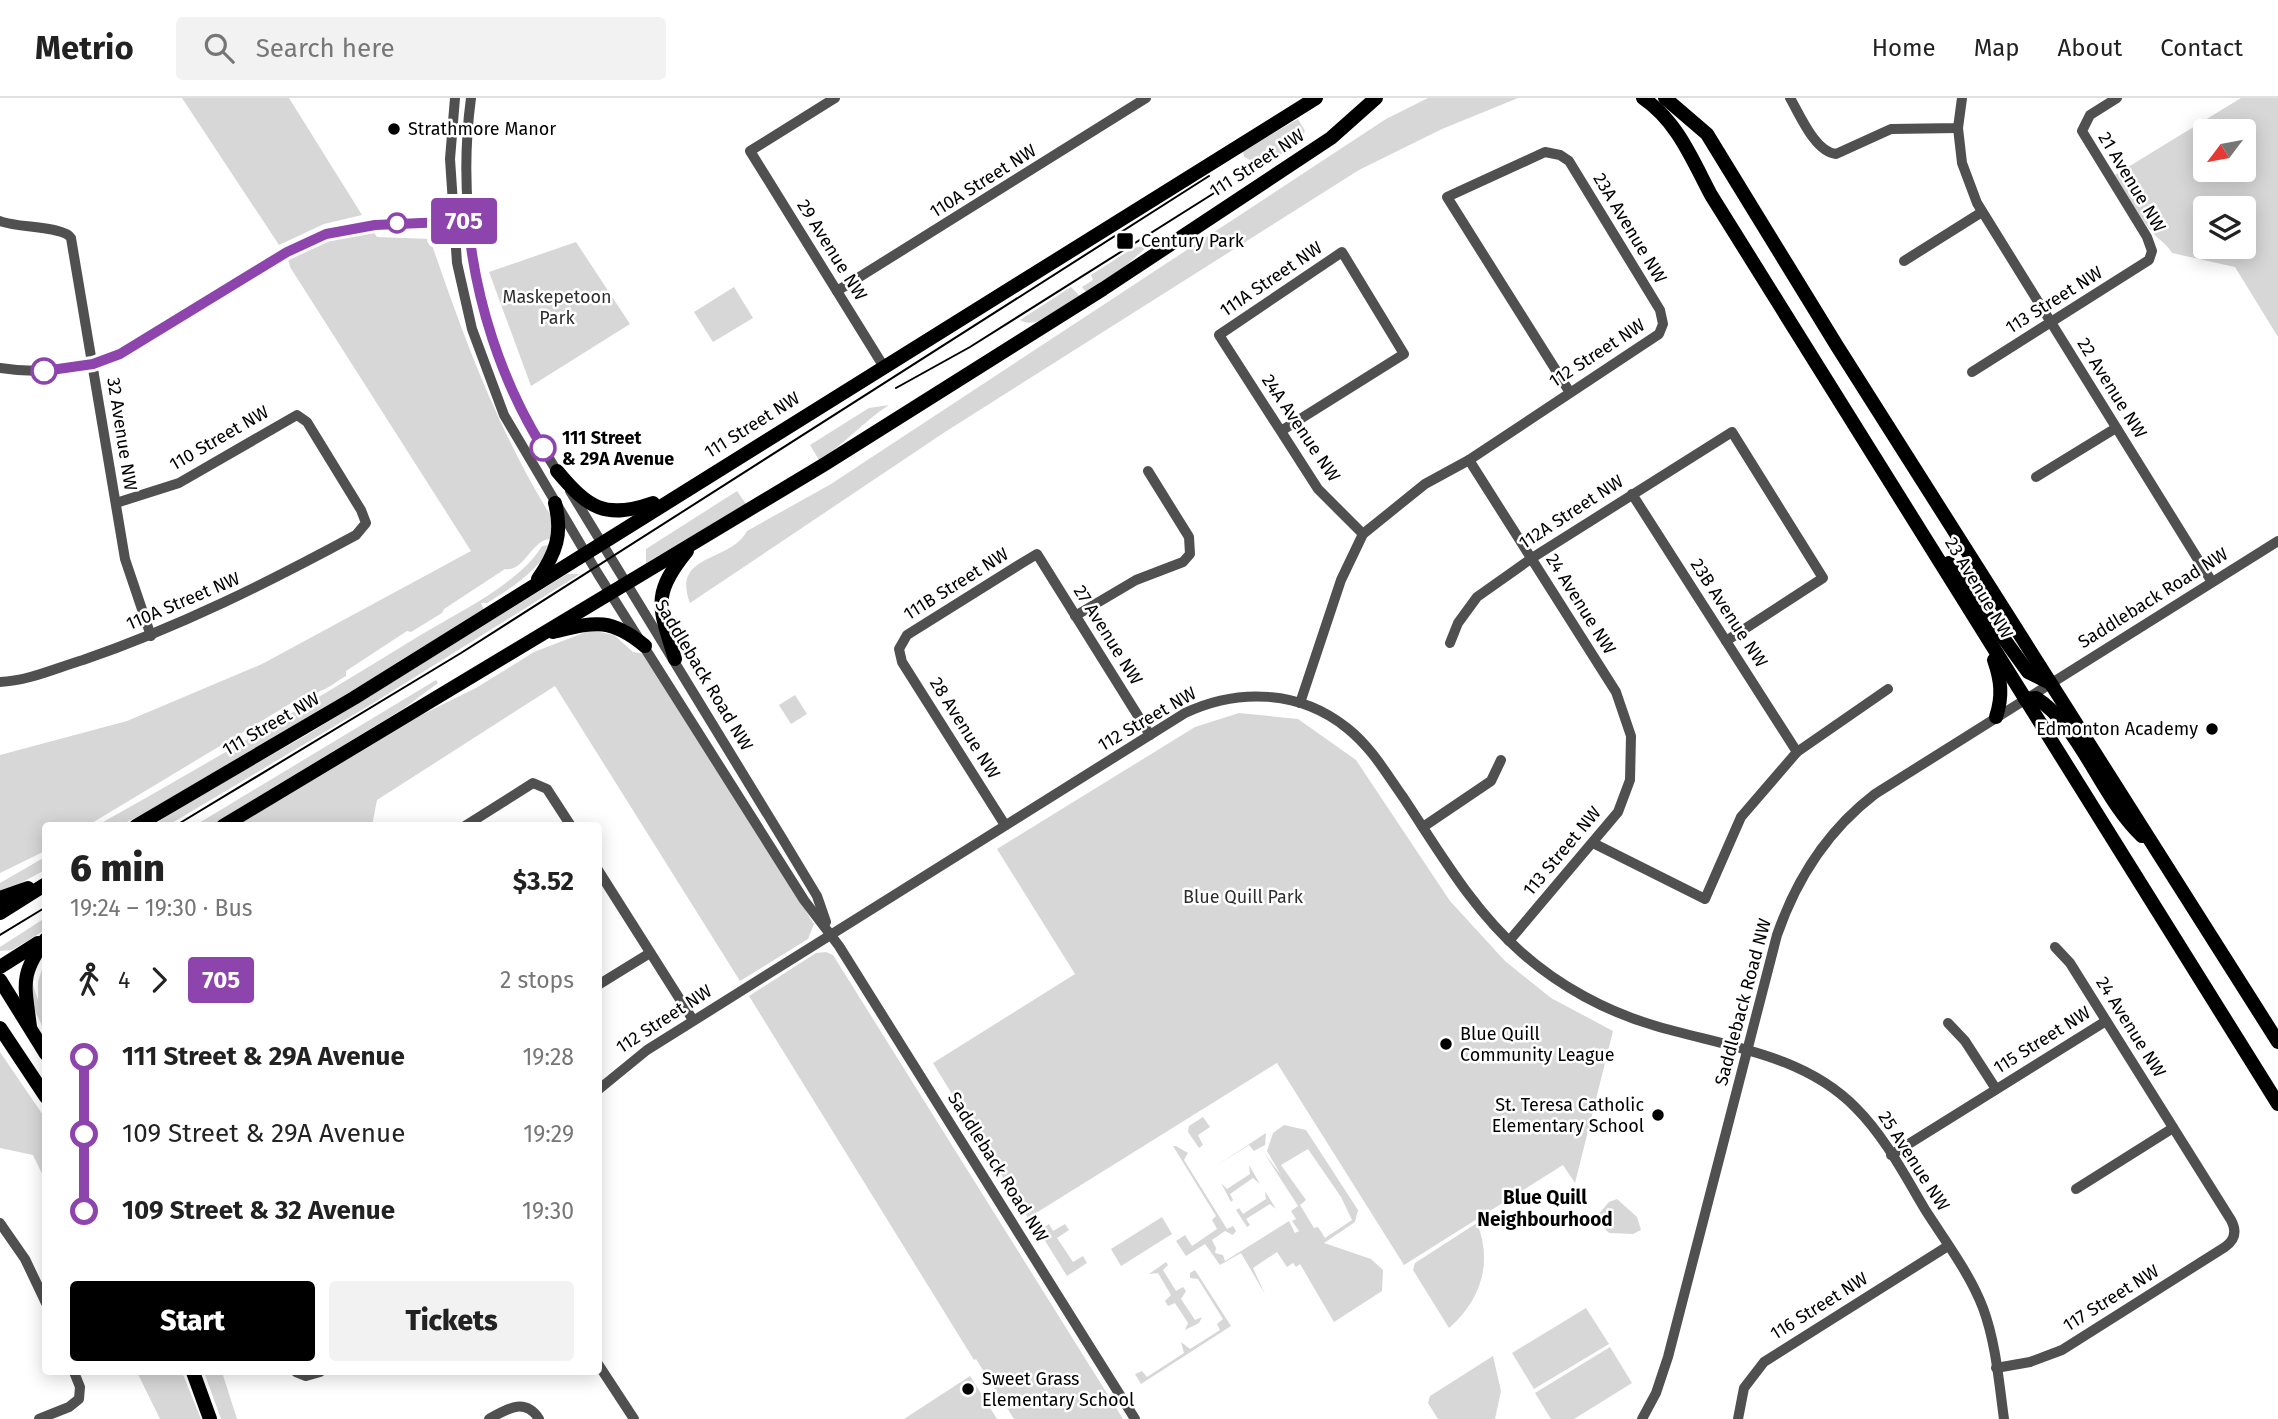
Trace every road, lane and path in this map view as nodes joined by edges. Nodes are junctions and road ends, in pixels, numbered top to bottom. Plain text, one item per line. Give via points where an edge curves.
1 (455, 98) edge
2 (471, 98) edge
3 (835, 98) edge
4 (1146, 98) edge
5 (1316, 98) edge
6 (1376, 98) edge
7 (1643, 98) edge
8 (1665, 98) edge
9 (1790, 98) edge
10 (1962, 98) edge
11 (2118, 98) edge
12 (1958, 128) junction
13 (1982, 212) junction
14 (0, 221) edge
15 (453, 221) junction
16 (468, 221) junction
17 (2151, 256) joint
18 (1904, 261) dead end
19 (837, 291) junction
20 (2051, 322) junction
21 (1664, 324) joint
22 (1219, 335) joint
23 (93, 364) junction
24 (884, 367) junction
25 (0, 368) edge
26 (1972, 372) dead end
27 (1569, 391) junction
28 (2116, 428) junction
29 (1281, 432) junction
30 (1469, 460) junction
31 (557, 471) junction
32 (1148, 471) dead end
33 (2036, 477) dead end
34 (1632, 494) junction
35 (675, 496) junction
36 (116, 503) junction
37 (555, 503) junction
38 (366, 523) joint
39 (1363, 534) junction
40 (1927, 538) junction
41 (602, 541) junction
42 (2278, 541) edge
43 (694, 543) junction
44 (584, 552) junction
45 (1037, 554) joint
46 (1532, 558) junction
47 (627, 582) junction
48 (2212, 582) junction
49 (535, 584) junction
50 (610, 593) junction
51 (1075, 616) junction
52 (1984, 632) junction
53 (542, 634) junction
54 (150, 636) junction
55 (1726, 641) junction
56 (1450, 643) dead end
57 (645, 646) junction
58 (899, 649) joint
59 (675, 659) junction
60 (0, 682) edge
61 (2050, 683) junction
62 (1888, 689) dead end
63 (2025, 699) junction
64 (1300, 703) junction
65 (1996, 717) junction
66 (1150, 735) junction
67 (1631, 736) joint
68 (1797, 752) junction
69 (1501, 760) dead end
70 (143, 822) edge
71 (230, 822) edge
72 (471, 822) edge
73 (568, 822) edge
74 (1005, 825) junction
75 (1423, 827) junction
76 (1593, 843) junction
77 (2158, 851) junction
78 (602, 876) edge
79 (42, 883) edge
80 (42, 885) edge
81 (0, 898) edge
82 (0, 913) edge
83 (831, 934) junction
84 (42, 941) edge
85 (1509, 941) junction
86 (42, 944) edge
87 (2055, 947) dead end
88 (650, 953) junction
89 (0, 967) edge
90 (0, 980) edge
91 (602, 983) edge
92 (693, 1020) junction
93 (2106, 1020) junction
94 (1948, 1023) dead end
95 (30, 1027) junction
96 (3, 1034) edge
97 (2278, 1041) edge
98 (42, 1047) edge
99 (1748, 1051) junction
100 (602, 1086) edge
101 (1996, 1089) junction
102 (42, 1091) edge
103 (2276, 1096) edge
104 (2173, 1128) junction
105 (1891, 1155) junction
106 (2076, 1189) dead end
107 (0, 1223) edge
108 (2234, 1237) joint
109 (1948, 1246) junction
110 (42, 1295) edge
111 (1996, 1368) junction
112 (602, 1370) edge
113 (75, 1375) edge
114 (194, 1375) edge
115 (39, 1419) edge
116 (210, 1419) edge
117 (489, 1419) edge
118 (539, 1419) edge
119 (634, 1419) edge
120 (1135, 1419) edge
121 (1642, 1419) edge
122 (1738, 1419) edge
123 (2004, 1419) edge

1 - 15 street, Saddleback Road NW via 450,159
2 - 16 street, Saddleback Road NW
3 - 19 street, 29 Avenue NW via 750,151
4 - 19 street, 110A Street NW
5 - 24 main road, 111 Street NW
6 - 43 main road, 111 Street NW via 1331,138 1103,289
7 - 40 main road, 23 Avenue NW via 1662,111 1675,129 1711,195
8 - 61 main road, 23 Avenue NW via 1707,134
9 - 12 street via 1819,146 1831,154 1891,129
10 - 12 street
11 - 17 street, 21 Avenue NW via 2090,115 2082,126 2086,142 2149,242
12 - 13 street, 22 Avenue NW via 1962,163
13 - 18 street
13 - 20 street, 22 Avenue NW
14 - 23 street, 32 Avenue NW via 69,234
15 - 16 street
15 - 23 street via 375,225 326,234 287,252 133,347
15 - 37 street, Saddleback Road NW via 465,299 491,384 519,444
16 - 31 street, Saddleback Road NW via 476,277 497,348 526,418
17 - 20 street, 113 Street NW
19 - 24 street, 29 Avenue NW
20 - 26 street, 113 Street NW
20 - 28 street, 22 Avenue NW
21 - 27 street, 112 Street NW via 1659,334
21 - 27 street, 23A Avenue NW via 1569,161 1560,155 1545,152 1447,197
22 - 29 street, 24A Avenue NW
22 - 29 street, 111A Street NW via 1342,252 1404,354
23 - 25 street via 57,371
23 - 36 street, 32 Avenue NW
24 - 35 main road, 111 Street NW
27 - 30 street, 112 Street NW
28 - 33 street
28 - 48 street, 22 Avenue NW
29 - 39 street, 24A Avenue NW via 1318,489
30 - 39 street, 112 Street NW via 1425,484
30 - 46 street, 24 Avenue NW
31 - 35 main road via 582,498 607,511 633,510
31 - 41 street, Saddleback Road NW
32 - 51 street via 1189,537 1191,554
34 - 46 street, 112A Street NW
34 - 55 street, 23B Avenue NW
34 - 55 street, 112A Street NW via 1732,432 1823,578
35 - 41 main road, 111 Street NW
36 - 38 street, 110 Street NW via 179,483 300,416
36 - 54 street, 32 Avenue NW via 129,576
37 - 44 street, Saddleback Road NW
37 - 49 main road via 557,543
38 - 54 street, 110A Street NW via 356,535 257,588
39 - 64 street, 112 Street NW via 1341,580
40 - 52 main road, 23 Avenue NW
40 - 61 main road via 1962,577 2031,676
41 - 44 main road, 111 Street NW
41 - 47 street, Saddleback Road NW
42 - 48 street, Saddleback Road NW
43 - 47 main road, 111 Street NW
43 - 59 main road via 667,578 659,602
44 - 49 main road, 111 Street NW
44 - 50 street, Saddleback Road NW
45 - 51 street, 27 Avenue NW
45 - 58 street, 111B Street NW via 907,635
46 - 56 street, 112A Street NW via 1476,597
46 - 67 street, 24 Avenue NW via 1616,692
47 - 50 main road, 111 Street NW
47 - 59 street, Saddleback Road NW
48 - 61 street, Saddleback Road NW
49 - 70 main road, 111 Street NW via 354,698
50 - 53 main road, 111 Street NW
50 - 57 street, Saddleback Road NW
51 - 66 street, 27 Avenue NW
52 - 63 main road, 23 Avenue NW
52 - 65 main road via 2000,677
53 - 57 main road via 595,622 614,625
53 - 71 main road, 111 Street NW
54 - 60 street, 110A Street NW via 31,677
55 - 68 street, 23B Avenue NW
57 - 83 street, Saddleback Road NW via 804,900
58 - 74 street, 28 Avenue NW via 902,662
59 - 83 street, Saddleback Road NW via 817,896
61 - 63 street, Saddleback Road NW
61 - 77 main road, 23 Avenue NW
62 - 68 street
63 - 65 street, Saddleback Road NW
63 - 77 main road via 2036,698 2056,718 2126,821
63 - 103 main road, 23 Avenue NW
64 - 66 street, 112 Street NW via 1265,696 1224,699 1185,713
64 - 75 street, 25 Avenue NW via 1336,720 1366,745
65 - 99 street, Saddleback Road NW via 1875,794 1819,851 1780,926
66 - 74 street, 112 Street NW
67 - 76 street, 113 Street NW via 1630,780 1618,812
68 - 76 street via 1741,817 1705,899
69 - 75 street via 1491,781
72 - 73 street via 536,783 551,794
74 - 83 street, 112 Street NW
75 - 85 street, 25 Avenue NW via 1477,906
76 - 85 street, 113 Street NW
77 - 97 main road, 23 Avenue NW
78 - 88 street
79 - 81 main road
80 - 82 main road
83 - 92 street, 112 Street NW
83 - 120 street, Saddleback Road NW
84 - 89 main road
85 - 99 street, 25 Avenue NW via 1541,969 1606,1007 1655,1026
86 - 95 main road via 28,963 25,976
87 - 93 street, 24 Avenue NW
88 - 91 street
88 - 92 street
90 - 95 main road
92 - 100 street, 112 Street NW via 629,1062
93 - 101 street, 115 Street NW
93 - 104 street, 24 Avenue NW
94 - 101 street, 115 Street NW
95 - 98 main road
96 - 102 main road
99 - 105 street, 25 Avenue NW via 1796,1067 1831,1086 1866,1119
99 - 121 street, Saddleback Road NW via 1663,1376
101 - 105 street, 115 Street NW
104 - 106 street
104 - 108 street, 24 Avenue NW via 2231,1220
105 - 109 street, 25 Avenue NW
107 - 110 street
108 - 111 street, 117 Street NW via 2062,1350
109 - 111 street, 25 Avenue NW via 1983,1308
109 - 122 street, 116 Street NW via 1764,1362 1744,1388
111 - 123 street, 25 Avenue NW
112 - 119 street
113 - 115 street via 79,1399
114 - 116 main road
117 - 118 street via 514,1406 533,1410

